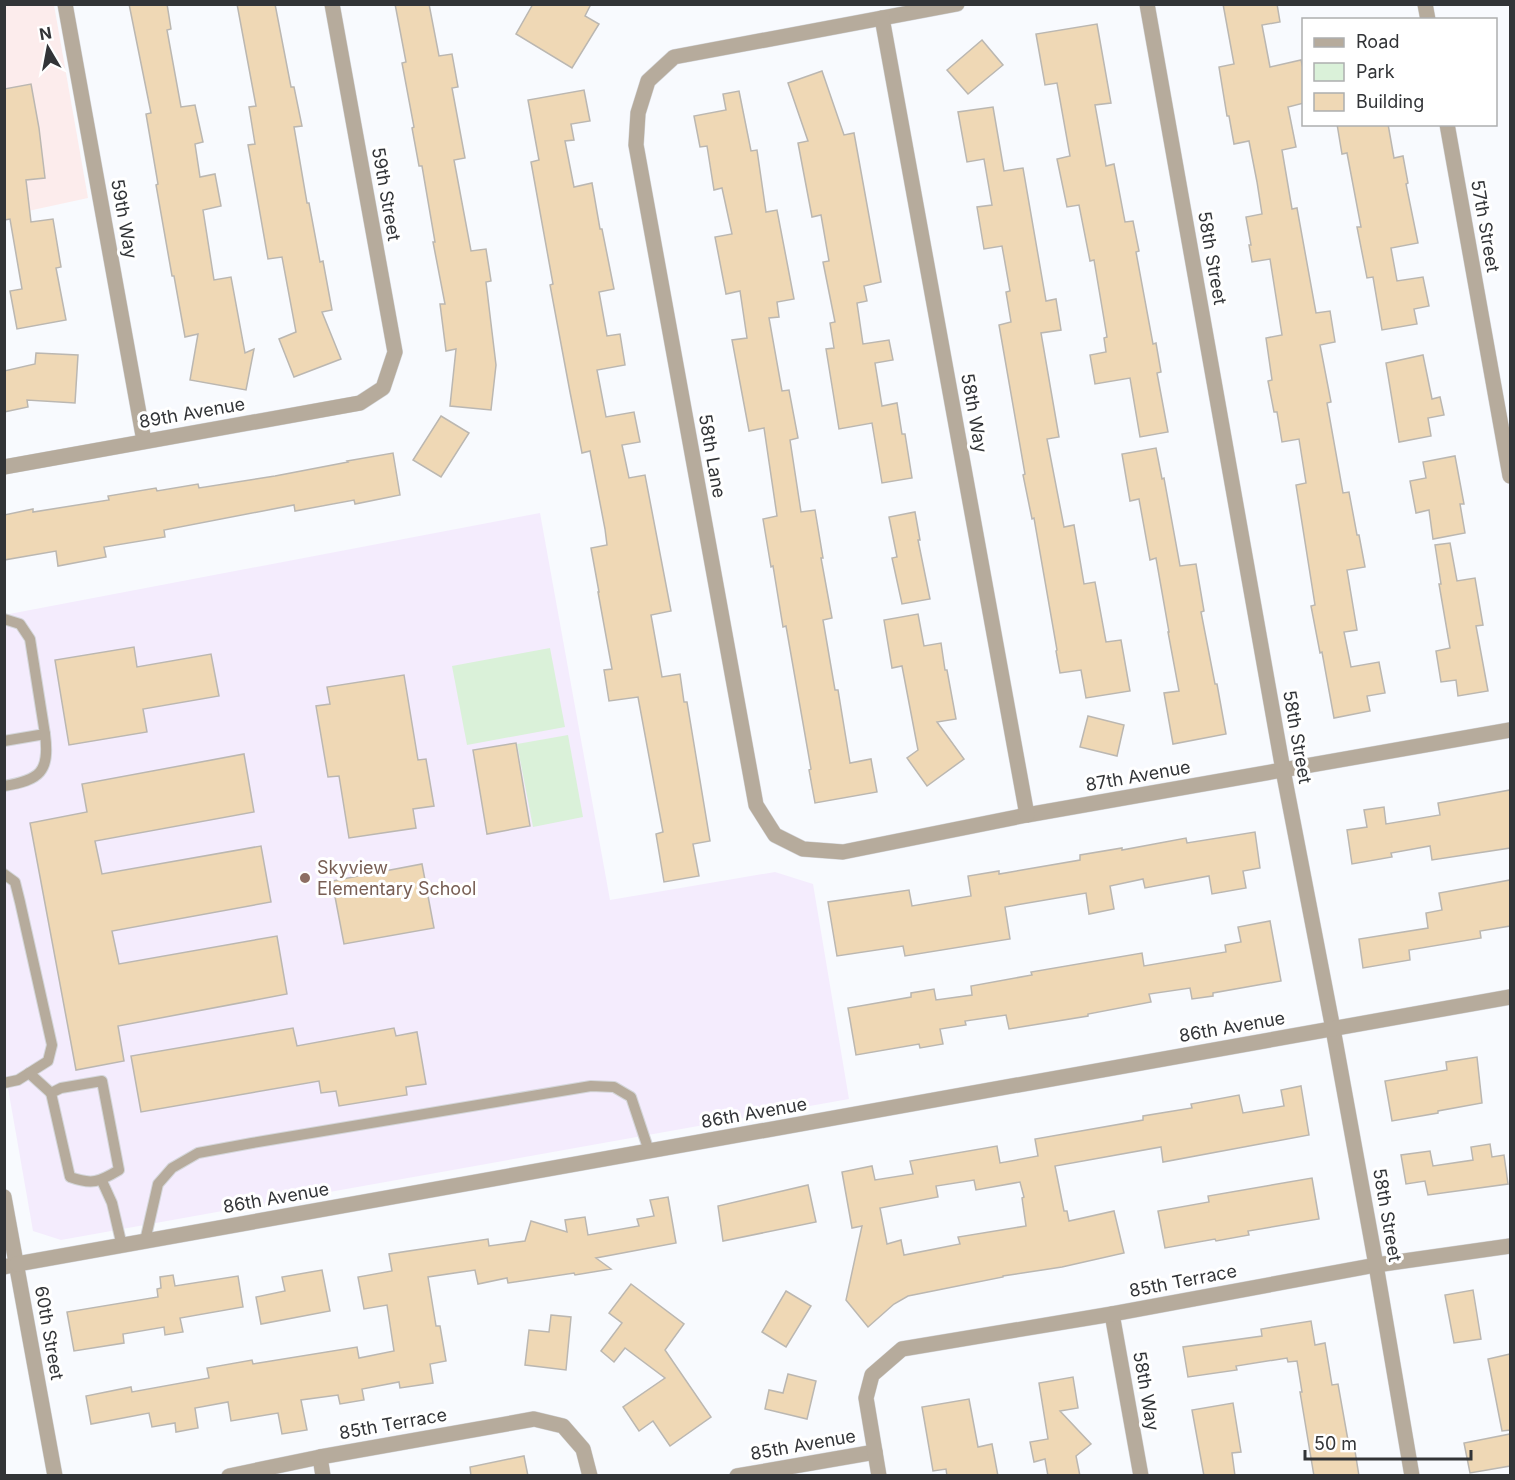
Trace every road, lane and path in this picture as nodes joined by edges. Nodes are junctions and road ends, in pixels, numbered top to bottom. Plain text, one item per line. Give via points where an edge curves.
1 (65, 4) edge
2 (332, 4) edge
3 (957, 4) edge
4 (1147, 4) edge
5 (882, 18) junction
6 (1447, 126) edge
7 (383, 388) joint
8 (144, 441) junction
9 (4, 467) edge
10 (1510, 476) edge
11 (4, 619) edge
12 (1510, 730) edge
13 (45, 734) junction
14 (4, 741) edge
15 (1283, 770) junction
16 (4, 786) edge
17 (1027, 815) junction
18 (776, 835) joint
19 (4, 874) edge
20 (1510, 997) edge
21 (1333, 1029) junction
22 (29, 1073) junction
23 (4, 1083) edge
24 (51, 1093) junction
25 (650, 1151) junction
26 (102, 1180) junction
27 (4, 1197) edge
28 (145, 1241) junction
29 (122, 1245) junction
30 (1510, 1246) edge
31 (1376, 1265) junction
32 (11, 1266) edge
33 (1112, 1314) junction
34 (875, 1452) junction
35 (320, 1456) junction
36 (55, 1476) edge
37 (229, 1476) edge
38 (323, 1476) edge
39 (590, 1476) edge
40 (737, 1476) edge
41 (879, 1476) edge
42 (1141, 1476) edge
43 (1412, 1476) edge

1 - 8 street, 59th Way
2 - 7 street, 59th Street via 395,352
3 - 5 street
4 - 15 street, 58th Street
5 - 17 street, 58th Way
5 - 18 street, 58th Lane via 674,57 648,81 638,113 636,145 756,805
6 - 10 street, 57th Street
7 - 8 street, 89th Avenue via 360,403
8 - 9 street, 89th Avenue
11 - 13 lane via 20,624 30,639
12 - 15 street, 87th Avenue
13 - 14 lane
13 - 16 lane via 45,763 39,774 32,780
15 - 17 street, 87th Avenue
15 - 21 street, 58th Street
17 - 18 street, 87th Avenue via 843,852 803,849
19 - 22 lane via 15,882 21,902 52,1045 48,1061
20 - 21 street, 86th Avenue
21 - 25 street, 86th Avenue
21 - 31 street, 58th Street
22 - 23 lane
22 - 24 lane
24 - 26 lane via 70,1177 84,1182
24 - 26 lane via 102,1081 119,1170
25 - 28 street, 86th Avenue
25 - 28 lane via 631,1097 614,1087 591,1086 264,1141 198,1153 172,1168 158,1184
26 - 29 lane
27 - 32 street, 60th Street
28 - 29 street, 86th Avenue
29 - 32 street, 86th Avenue
30 - 31 street, 85th Terrace
31 - 33 street, 85th Terrace
31 - 43 street, 58th Street
32 - 36 street, 60th Street
33 - 34 street, 85th Terrace via 902,1349 872,1374 866,1398
33 - 42 street, 58th Way
34 - 40 street, 85th Avenue
34 - 41 street
35 - 37 street, 85th Terrace
35 - 38 street
35 - 39 street, 85th Terrace via 534,1419 563,1426 583,1449

